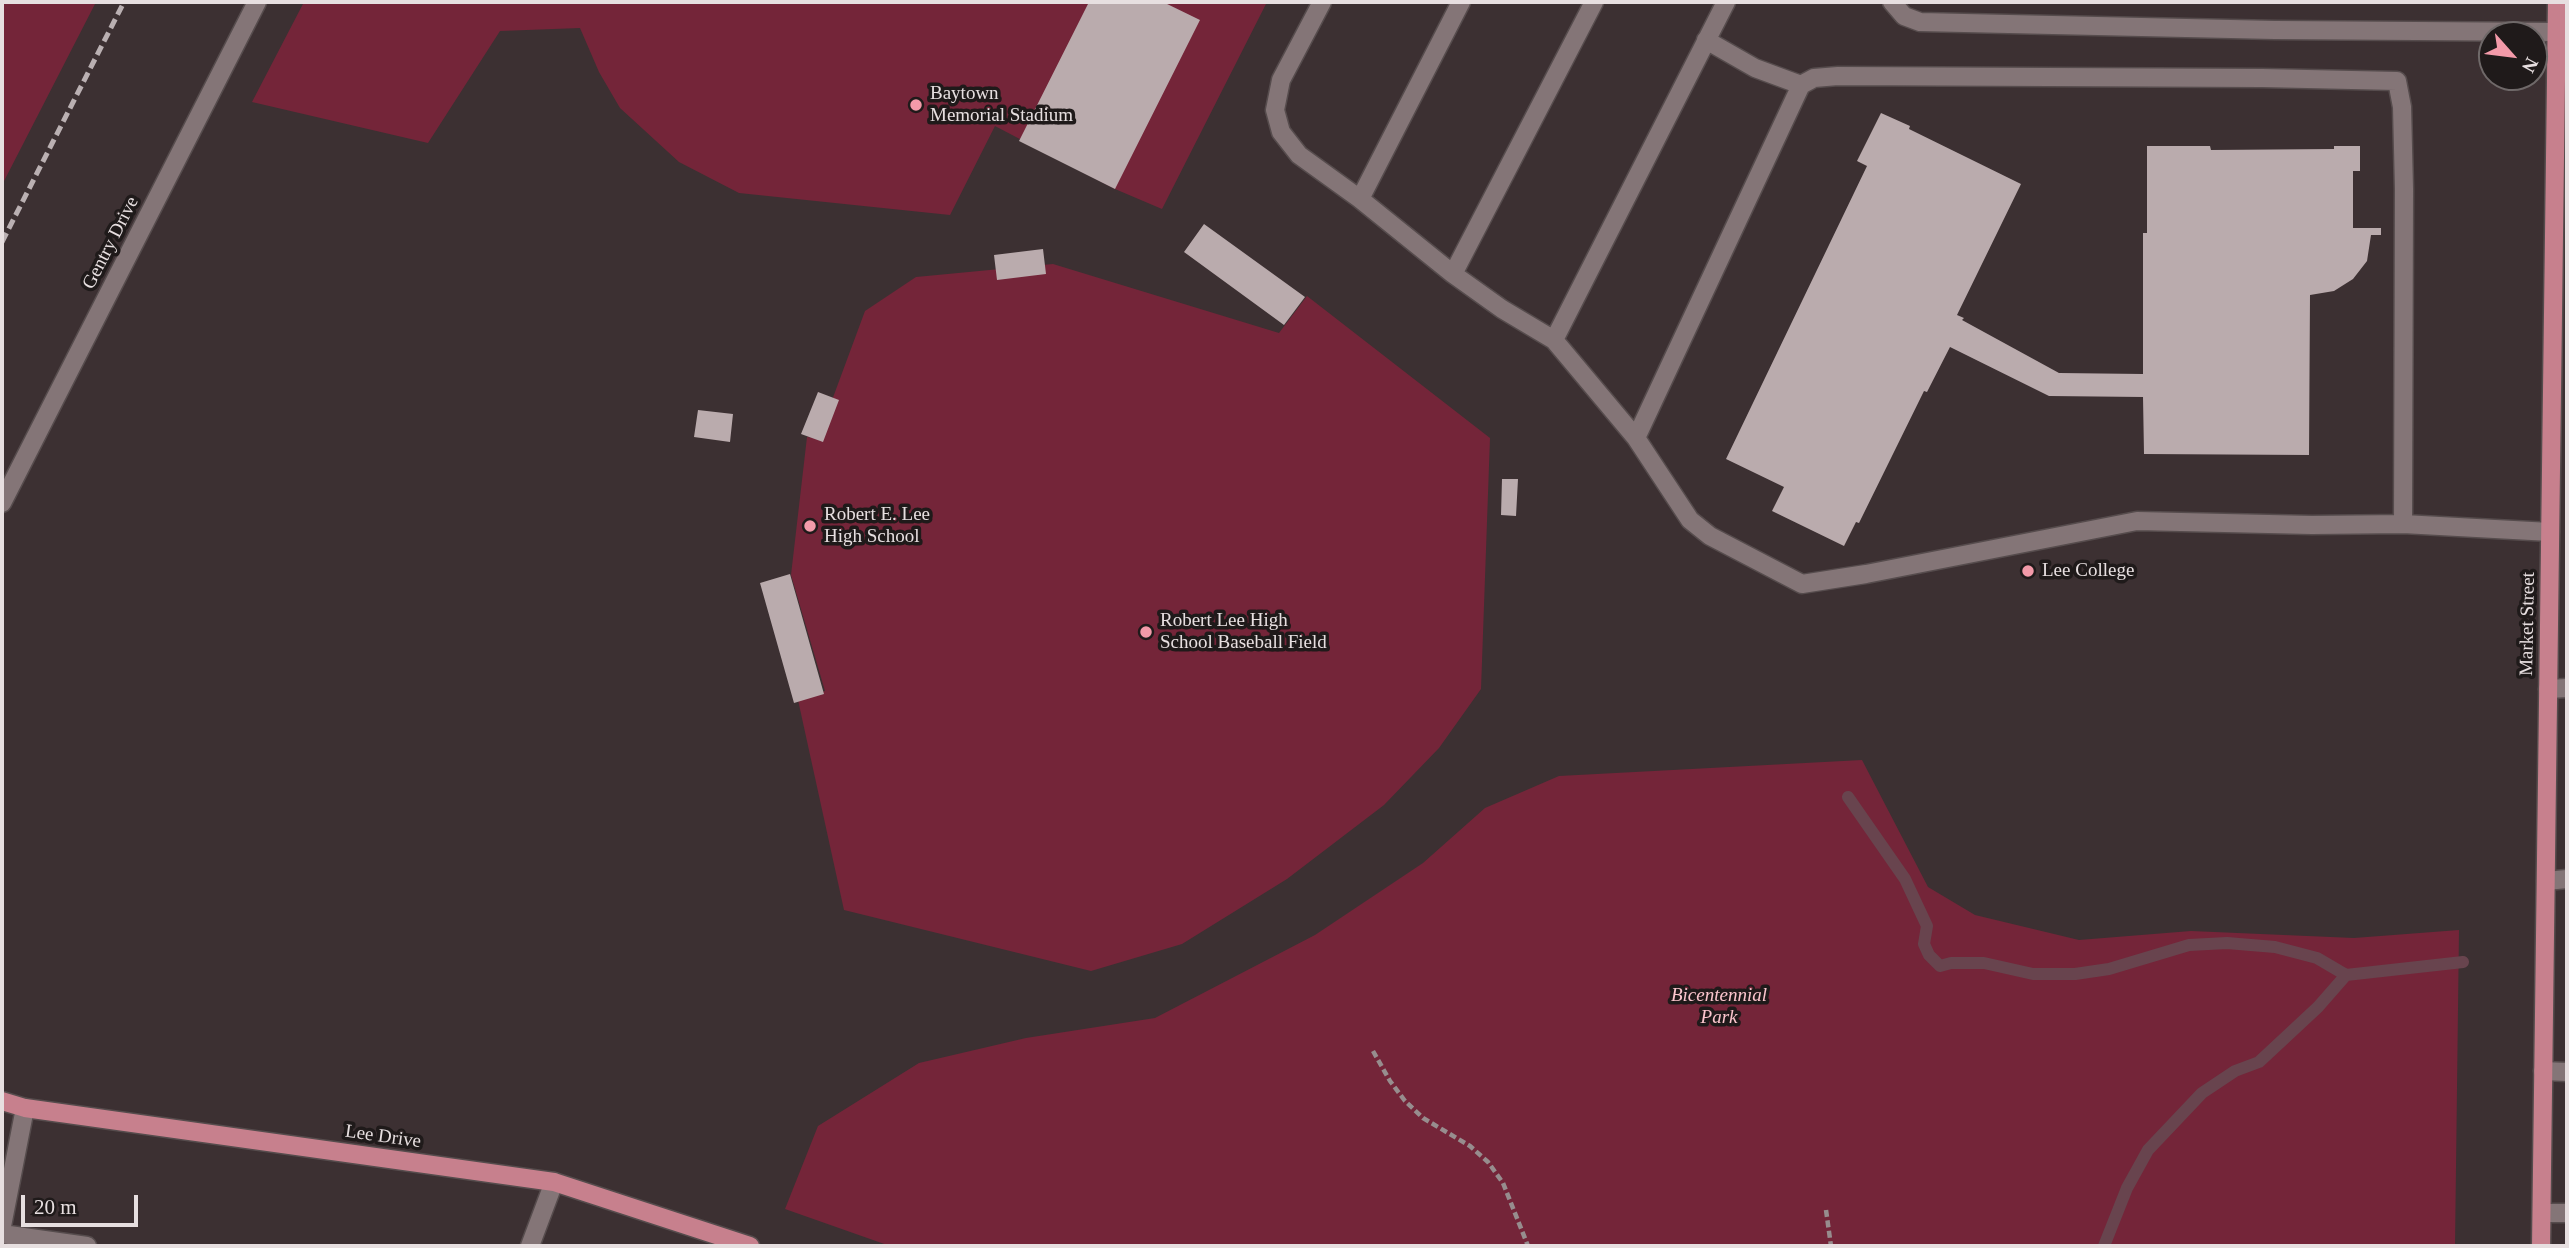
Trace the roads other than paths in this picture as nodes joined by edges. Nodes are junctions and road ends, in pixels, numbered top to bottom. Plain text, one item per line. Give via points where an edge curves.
1 (257, 2) edge
2 (1322, 2) edge
3 (1461, 2) edge
4 (1594, 2) edge
5 (1726, 2) edge
6 (1892, 2) edge
7 (2557, 2) edge
8 (2557, 32) junction
9 (1706, 40) junction
10 (1801, 85) junction
11 (1360, 199) junction
12 (2561, 257) edge
13 (1453, 274) junction
14 (1555, 341) junction
15 (1636, 438) junction
16 (2, 503) edge
17 (2403, 524) junction
18 (2550, 532) junction
19 (2567, 688) edge
20 (2548, 689) junction
21 (2567, 879) edge
22 (2546, 881) junction
23 (2543, 1071) junction
24 (2567, 1072) edge
25 (2, 1101) edge
26 (25, 1108) junction
27 (554, 1182) junction
28 (2542, 1213) junction
29 (2567, 1213) edge
30 (2, 1226) edge
31 (2, 1234) edge
32 (87, 1246) edge
33 (530, 1246) edge
34 (750, 1246) edge
35 (2541, 1246) edge

1 - 16 street, Gentry Drive
2 - 11 street via 1281,80 1275,110 1281,132 1299,155
3 - 11 street
4 - 13 street
5 - 9 street
6 - 8 street via 1904,16 1920,22
7 - 8 main road, Market Street
8 - 12 main road, Market Street
9 - 10 street via 1755,68
9 - 14 street
10 - 15 street
10 - 17 street via 1814,78 1838,76 2397,81 2404,189
11 - 13 street
12 - 18 main road, Market Street
13 - 14 street
14 - 15 street
15 - 17 street via 1690,520 1710,536 1802,584 2137,521
17 - 18 street
18 - 20 main road, Market Street
19 - 20 street
20 - 22 main road, Market Street
21 - 22 street
22 - 23 main road, Market Street
23 - 24 street
23 - 28 main road, Market Street
25 - 26 main road, Lee Drive
26 - 27 main road, Lee Drive
26 - 30 street
27 - 33 street
27 - 34 main road, Lee Drive
28 - 29 street
28 - 35 main road, Market Street
31 - 32 street

